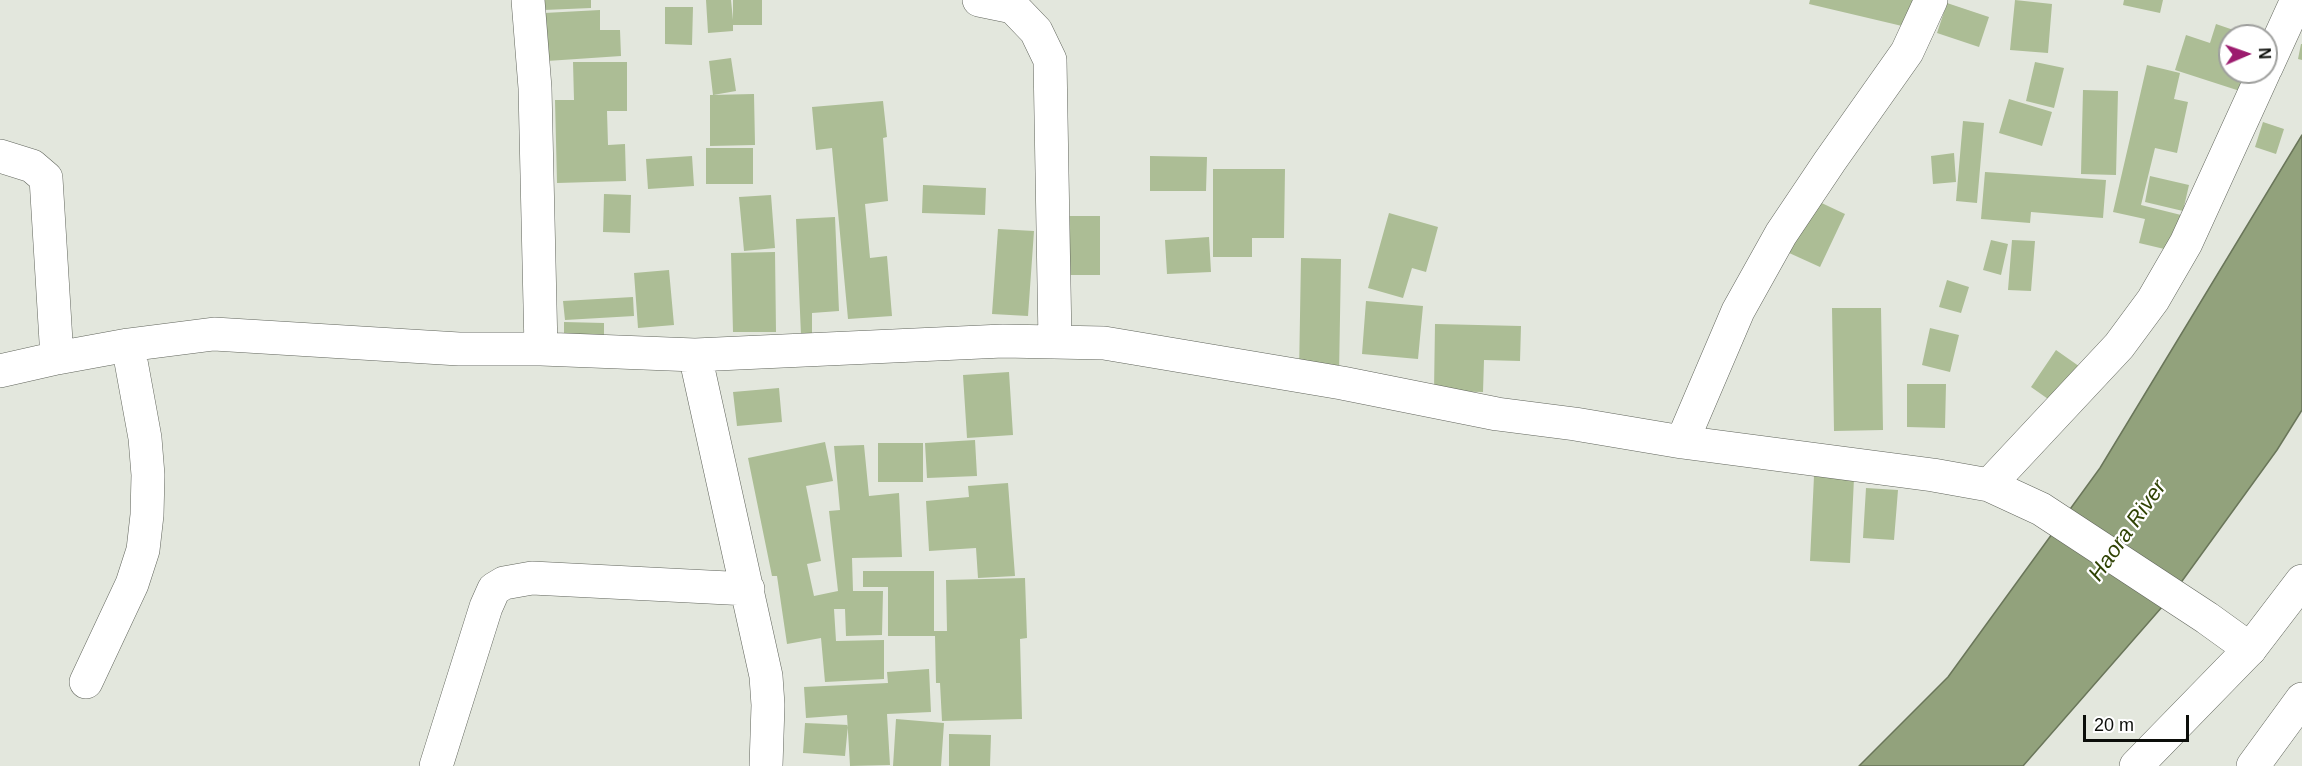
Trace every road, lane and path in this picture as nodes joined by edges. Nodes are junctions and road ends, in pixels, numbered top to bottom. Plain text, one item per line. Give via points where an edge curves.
1 (528, 0) edge
2 (978, 0) edge
3 (1931, 0) edge
4 (2297, 0) edge
5 (2278, 42) edge
6 (2259, 84) edge
7 (0, 156) edge
8 (1055, 341) junction
9 (128, 345) junction
10 (541, 349) junction
11 (695, 355) junction
12 (57, 358) junction
13 (0, 372) edge
14 (1682, 442) junction
15 (1989, 485) junction
16 (2302, 581) edge
17 (748, 589) junction
18 (2250, 649) junction
19 (86, 682) dead end
20 (2302, 699) edge
21 (436, 766) edge
22 (766, 766) edge
23 (2136, 766) edge
24 (2253, 766) edge

1 - 10 street via 535,88
2 - 8 street via 1013,7 1036,31 1050,60
3 - 14 street via 1907,52 1781,234 1738,311
4 - 5 street
6 - 15 street via 2186,243 2153,300 2119,346
7 - 12 street via 32,166 46,178
8 - 11 street
8 - 14 street via 1104,343 1497,414
9 - 10 street via 214,334 459,349
9 - 12 street
9 - 19 street via 148,475 143,550 132,584
10 - 11 street
11 - 17 street
12 - 13 street
14 - 15 street
15 - 18 street via 2041,509
16 - 18 street
17 - 21 street via 532,578 504,582 494,589 486,607
17 - 22 street via 766,676
18 - 23 street
20 - 24 street

